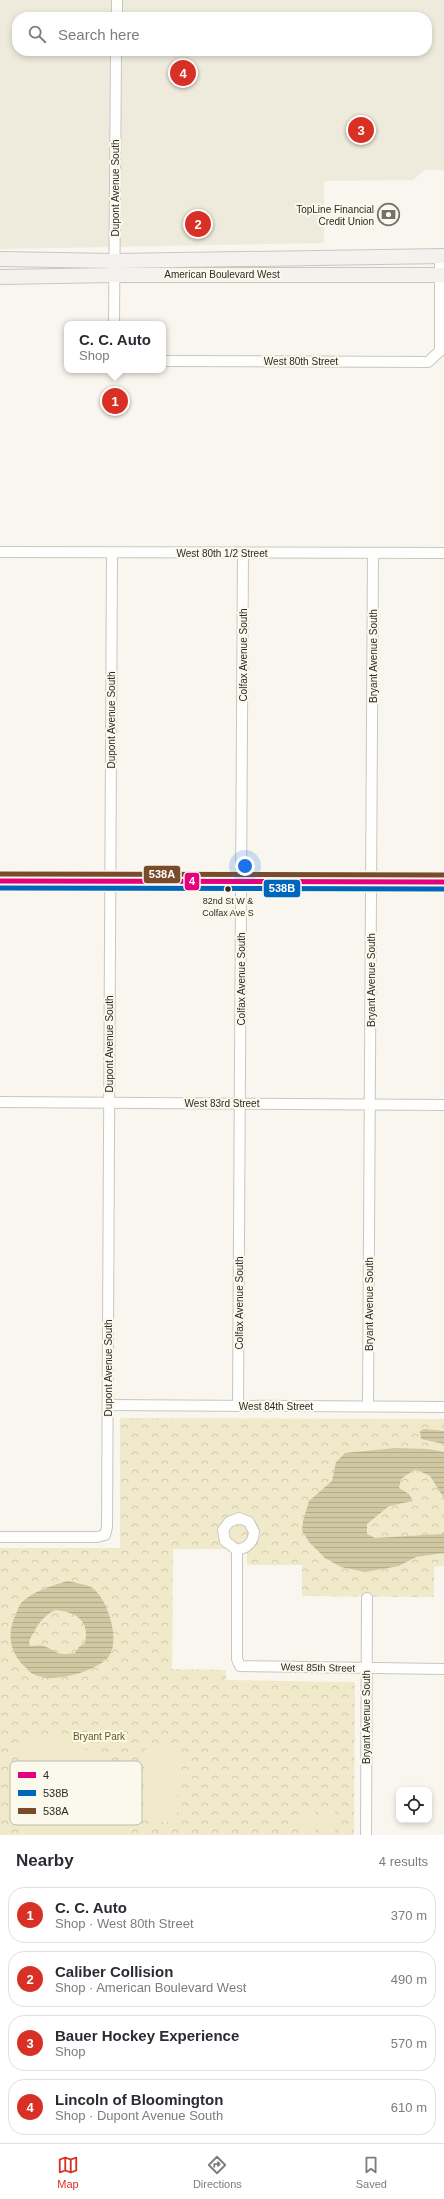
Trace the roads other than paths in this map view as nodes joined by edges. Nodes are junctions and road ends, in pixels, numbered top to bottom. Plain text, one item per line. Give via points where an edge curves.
1 (117, 0) edge
2 (117, 12) edge
3 (116, 56) edge
4 (442, 256) edge
5 (0, 260) edge
6 (115, 268) junction
7 (443, 275) edge
8 (0, 277) edge
9 (114, 321) edge
10 (166, 361) edge
11 (0, 552) edge
12 (112, 552) junction
13 (243, 553) junction
14 (373, 553) junction
15 (444, 553) edge
16 (0, 881) edge
17 (111, 881) junction
18 (241, 882) junction
19 (371, 882) junction
20 (444, 882) edge
21 (0, 1102) edge
22 (109, 1102) junction
23 (240, 1103) junction
24 (370, 1104) junction
25 (444, 1104) edge
26 (108, 1405) junction
27 (238, 1406) junction
28 (368, 1406) junction
29 (444, 1407) edge
30 (0, 1537) edge
31 (236, 1550) dead end
32 (367, 1598) dead end
33 (367, 1668) junction
34 (444, 1669) edge
35 (366, 1835) edge

1 - 2 street
3 - 6 street, Dupont Avenue South
4 - 6 main road, American Boulevard West
4 - 7 street
5 - 6 main road, American Boulevard West
6 - 7 main road, American Boulevard West
6 - 8 main road, American Boulevard West
6 - 9 street, Dupont Avenue South
7 - 10 street, West 80th Street via 440,351 428,362
11 - 12 street, West 80th 1/2 Street
12 - 13 street, West 80th 1/2 Street
12 - 17 street, Dupont Avenue South
13 - 14 street, West 80th 1/2 Street
13 - 18 street, Colfax Avenue South
14 - 15 street, West 80th 1/2 Street
14 - 19 street, Bryant Avenue South
16 - 17 street
17 - 18 street
17 - 22 street, Dupont Avenue South
18 - 19 street
18 - 23 street, Colfax Avenue South
19 - 20 street
19 - 24 street, Bryant Avenue South
21 - 22 street, West 83rd Street
22 - 23 street, West 83rd Street
22 - 26 street, Dupont Avenue South
23 - 24 street, West 83rd Street
23 - 27 street, Colfax Avenue South
24 - 25 street, West 83rd Street
24 - 28 street, Bryant Avenue South
26 - 27 street, West 84th Street
26 - 30 street, Dupont Avenue South via 105,1535
27 - 28 street, West 84th Street
28 - 29 street, West 84th Street
31 - 33 street, West 85th Street via 237,1659 240,1666
32 - 33 street, Bryant Avenue South
33 - 34 street, West 85th Street
33 - 35 street, Bryant Avenue South

